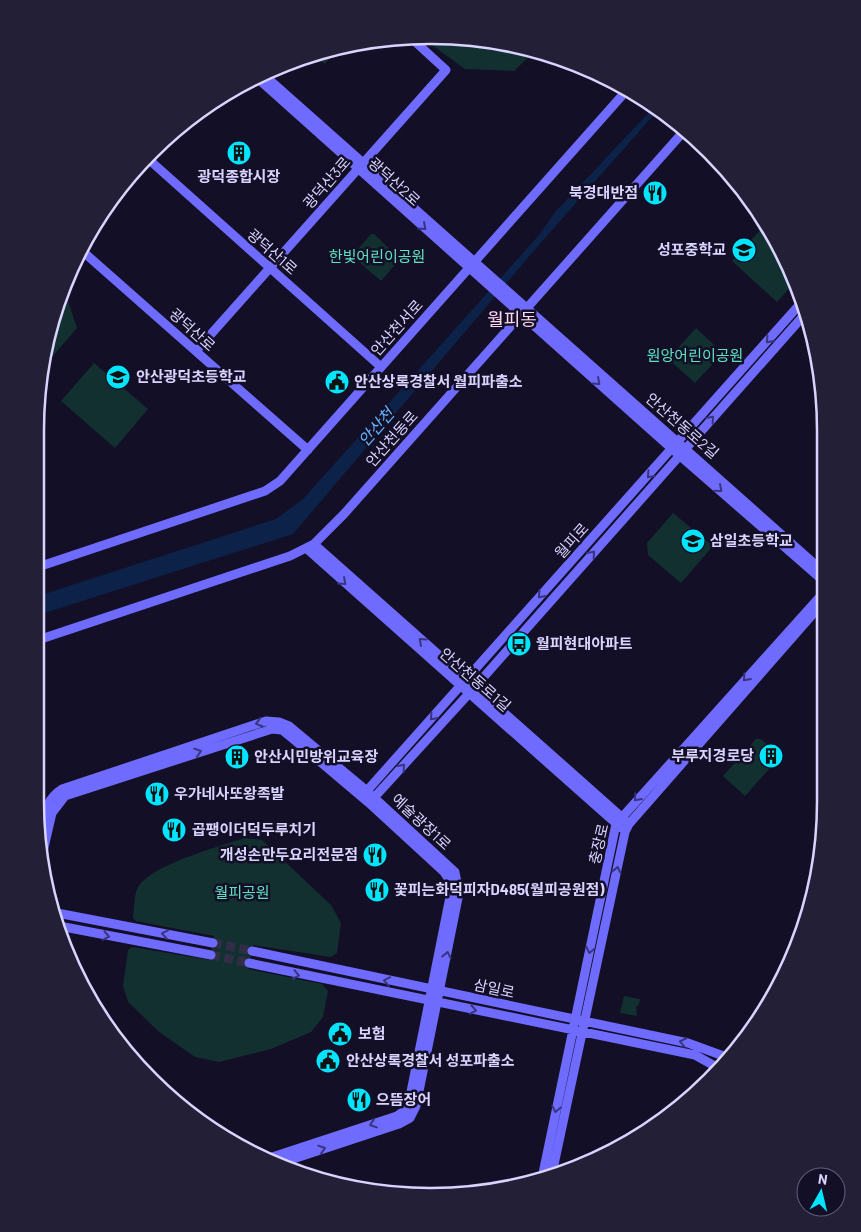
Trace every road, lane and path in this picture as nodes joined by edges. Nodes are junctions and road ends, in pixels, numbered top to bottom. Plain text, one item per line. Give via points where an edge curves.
1 (418, 44) edge
2 (269, 79) edge
3 (262, 82) edge
4 (623, 96) edge
5 (680, 135) edge
6 (152, 162) edge
7 (361, 166) junction
8 (86, 255) edge
9 (472, 265) junction
10 (270, 268) junction
11 (481, 273) joint
12 (797, 307) edge
13 (524, 311) junction
14 (801, 319) edge
15 (196, 351) junction
16 (381, 367) junction
17 (679, 448) junction
18 (308, 450) junction
19 (310, 546) junction
20 (44, 565) edge
21 (817, 566) edge
22 (817, 575) edge
23 (817, 600) edge
24 (817, 609) edge
25 (44, 638) edge
26 (463, 683) junction
27 (472, 690) junction
28 (368, 797) junction
29 (44, 811) edge
30 (618, 820) junction
31 (627, 828) junction
32 (46, 839) edge
33 (60, 914) edge
34 (64, 927) edge
35 (213, 943) tunnel mouth
36 (252, 951) tunnel mouth
37 (211, 956) tunnel mouth
38 (249, 963) tunnel mouth
39 (435, 991) junction
40 (433, 1002) junction
41 (575, 1020) junction
42 (585, 1022) junction
43 (573, 1030) junction
44 (582, 1032) junction
45 (722, 1056) edge
46 (713, 1065) edge
47 (275, 1156) edge
48 (287, 1161) edge
49 (553, 1169) edge
50 (543, 1171) edge

1 - 7 street, 광덕산3로 via 446,70
2 - 7 street, 광덕산2로
3 - 7 street, 광덕산2로
4 - 9 street, 안산천서로
5 - 13 street, 안산천동로
6 - 10 street, 광덕산1로
7 - 9 street, 광덕산2로
7 - 10 street, 광덕산3로
8 - 15 street, 광덕산로
9 - 11 street, 광덕산2로
9 - 16 street, 안산천서로
10 - 15 street, 광덕산3로
10 - 16 street, 광덕산1로
11 - 13 street, 안산천동로2길
12 -> 17 street, 월피로
13 - 17 street, 안산천동로2길
13 - 19 street, 안산천동로 via 344,514
17 -> 14 street, 월피로
15 - 18 street, 광덕산로
16 - 18 street, 안산천서로
17 - 21 street, 안산천동로2길
17 -> 22 street, 안산천동로2길
17 -> 26 street, 월피로
27 -> 17 street, 월피로
18 - 20 street, 안산천서로 via 280,481 265,491
19 - 25 street, 안산천동로
19 - 26 street, 안산천동로1길
23 -> 30 street, 충장로
24 - 31 street, 충장로
26 - 27 street, 안산천동로1길
26 -> 28 street, 월피로
28 -> 27 street, 월피로
27 - 30 street, 안산천동로1길
28 -> 29 street, 예술광장1로 via 289,726 266,721 62,789 52,795
32 -> 28 street, 예술광장1로 via 52,813 65,796 272,729 282,730
28 - 39 street, 예술광장1로 via 450,881
30 - 31 street, 안산천동로1길
30 -> 41 street, 충장로
42 -> 31 street, 충장로
35 -> 33 street
34 -> 37 street
39 -> 36 street, 삼일로
38 -> 40 street, 삼일로
39 - 40 street, 예술광장1로
39 - 41 street, 삼일로
40 -> 43 street, 삼일로
40 -> 47 street, 예술광장1로 via 405,1110 397,1116
48 -> 40 street, 예술광장1로 via 410,1118 416,1106
41 - 42 street, 삼일로
41 - 43 street, 충장로
42 - 44 street, 충장로
45 -> 42 street, 삼일로 via 688,1043
43 - 44 street, 삼일로
43 -> 50 street, 충장로
44 - 46 street, 삼일로 via 695,1055
44 - 49 street, 충장로

